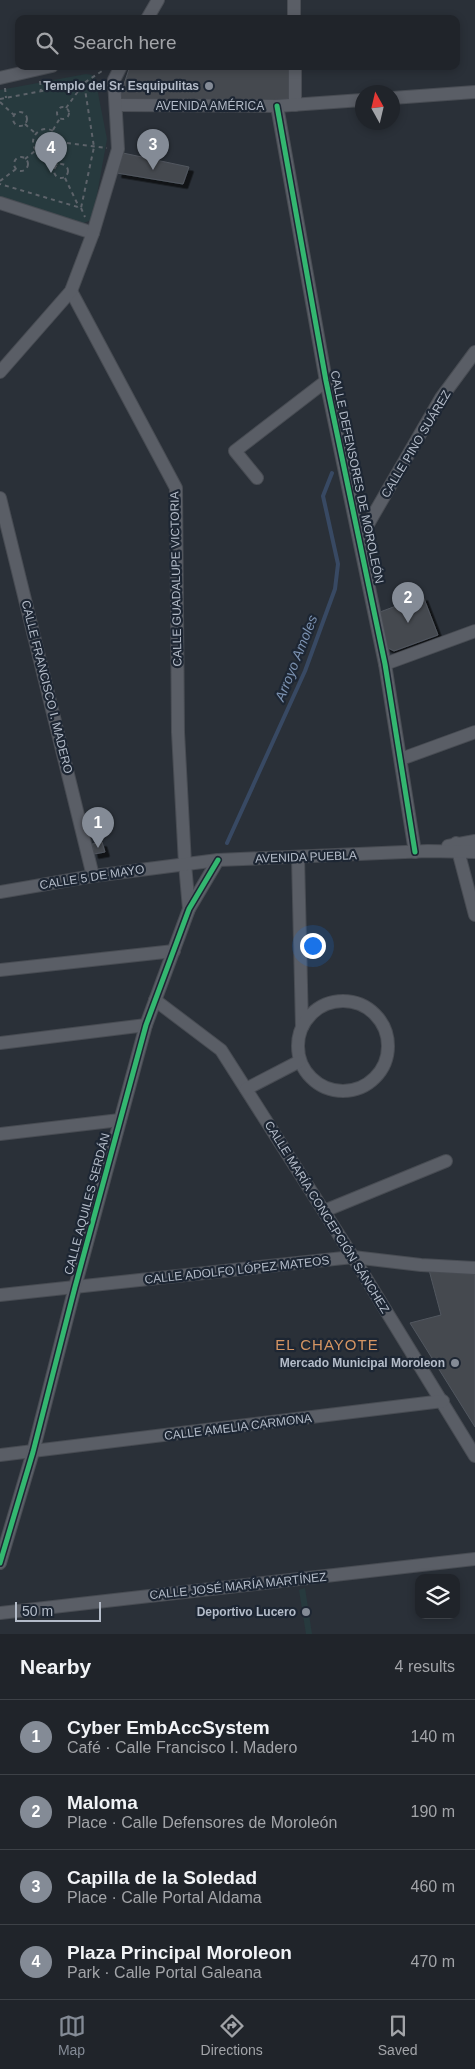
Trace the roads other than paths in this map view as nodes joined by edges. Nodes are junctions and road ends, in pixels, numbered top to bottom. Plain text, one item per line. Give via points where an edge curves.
1 (158, 0) edge
2 (294, 0) edge
3 (149, 15) edge
4 (294, 15) edge
5 (35, 70) edge
6 (119, 70) edge
7 (295, 70) edge
8 (0, 78) edge
9 (475, 92) edge
10 (400, 97) edge
11 (355, 101) edge
12 (116, 105) junction
13 (295, 105) junction
14 (276, 106) junction
15 (0, 203) edge
16 (93, 233) junction
17 (71, 291) junction
18 (475, 352) edge
19 (0, 372) edge
20 (326, 380) junction
21 (257, 478) dead end
22 (0, 498) edge
23 (360, 538) junction
24 (475, 631) edge
25 (385, 664) junction
26 (475, 732) edge
27 (401, 759) junction
28 (475, 841) edge
29 (457, 848) junction
30 (415, 852) junction
31 (475, 852) edge
32 (298, 857) junction
33 (218, 860) junction
34 (185, 864) junction
35 (93, 876) junction
36 (0, 892) edge
37 (189, 909) junction
38 (475, 915) edge
39 (174, 951) junction
40 (0, 970) edge
41 (155, 1000) junction
42 (146, 1025) junction
43 (302, 1028) junction
44 (0, 1043) edge
45 (300, 1062) junction
46 (246, 1089) junction
47 (120, 1120) junction
48 (0, 1134) edge
49 (446, 1161) dead end
50 (324, 1211) junction
51 (353, 1257) junction
52 (475, 1268) edge
53 (75, 1287) junction
54 (0, 1295) edge
55 (443, 1401) junction
56 (33, 1452) junction
57 (0, 1455) edge
58 (475, 1456) edge
59 (475, 1559) edge
60 (0, 1563) edge
61 (0, 1613) edge

1 - 3 street
2 - 4 street
5 - 8 street
6 - 12 street via 114,80
7 - 13 street
9 - 10 street
11 - 13 street, AVENIDA AMÉRICA
12 - 14 street, AVENIDA AMÉRICA
12 - 16 street via 118,150
13 - 14 street, AVENIDA AMÉRICA
14 - 20 street, CALLE DEFENSORES DE MOROLEÓN
15 - 16 street
16 - 17 street
17 - 19 street
17 - 34 street, CALLE GUADALUPE VICTORIA via 176,488 178,732
18 - 23 street, CALLE PINO SUÁREZ via 441,398
20 - 21 street via 235,451
20 - 23 street, CALLE DEFENSORES DE MOROLEÓN
22 - 35 street, CALLE FRANCISCO I. MADERO
23 - 25 street, CALLE DEFENSORES DE MOROLEÓN
24 - 25 street
25 - 27 street, CALLE DEFENSORES DE MOROLEÓN
26 - 27 street
27 - 30 street, CALLE DEFENSORES DE MOROLEÓN
28 - 29 street, AVENIDA PUEBLA
29 - 30 street, AVENIDA PUEBLA
29 - 31 street, AVENIDA PUEBLA
29 - 38 street
30 - 32 street, AVENIDA PUEBLA
32 - 33 street, AVENIDA PUEBLA
32 - 43 street
33 - 34 street, AVENIDA PUEBLA
33 - 37 street, CALLE AQUILES SERDÁN
34 - 35 street, CALLE 5 DE MAYO
34 - 37 street, CALLE AQUILES SERDÁN
35 - 36 street, CALLE 5 DE MAYO
37 - 39 street, CALLE AQUILES SERDÁN
39 - 40 street
39 - 41 street, CALLE AQUILES SERDÁN
41 - 42 street, CALLE AQUILES SERDÁN
41 - 46 street, CALLE MARÍA CONCEPCIÓN SÁNCHEZ via 221,1050
42 - 44 street
42 - 47 street, CALLE AQUILES SERDÁN
43 - 45 street
43 - 45 street via 320,1006 331,1001 349,1000 370,1010 379,1021 387,1048 378,1074 367,1086 352,1092 324,1088
45 - 46 street
46 - 50 street, CALLE MARÍA CONCEPCIÓN SÁNCHEZ
47 - 48 street
47 - 53 street, CALLE AQUILES SERDÁN
49 - 50 street
50 - 51 street, CALLE MARÍA CONCEPCIÓN SÁNCHEZ
51 - 52 street, CALLE ADOLFO LÓPEZ MATEOS
51 - 53 street, CALLE ADOLFO LÓPEZ MATEOS
51 - 55 street, CALLE MARÍA CONCEPCIÓN SÁNCHEZ
53 - 54 street, CALLE ADOLFO LÓPEZ MATEOS
53 - 56 street, CALLE AQUILES SERDÁN
55 - 56 street, CALLE AMELIA CARMONA
55 - 58 street, CALLE MARÍA CONCEPCIÓN SÁNCHEZ
56 - 57 street, CALLE AMELIA CARMONA
56 - 60 street, CALLE AQUILES SERDÁN
59 - 61 street, CALLE JOSÉ MARÍA MARTÍNEZ

